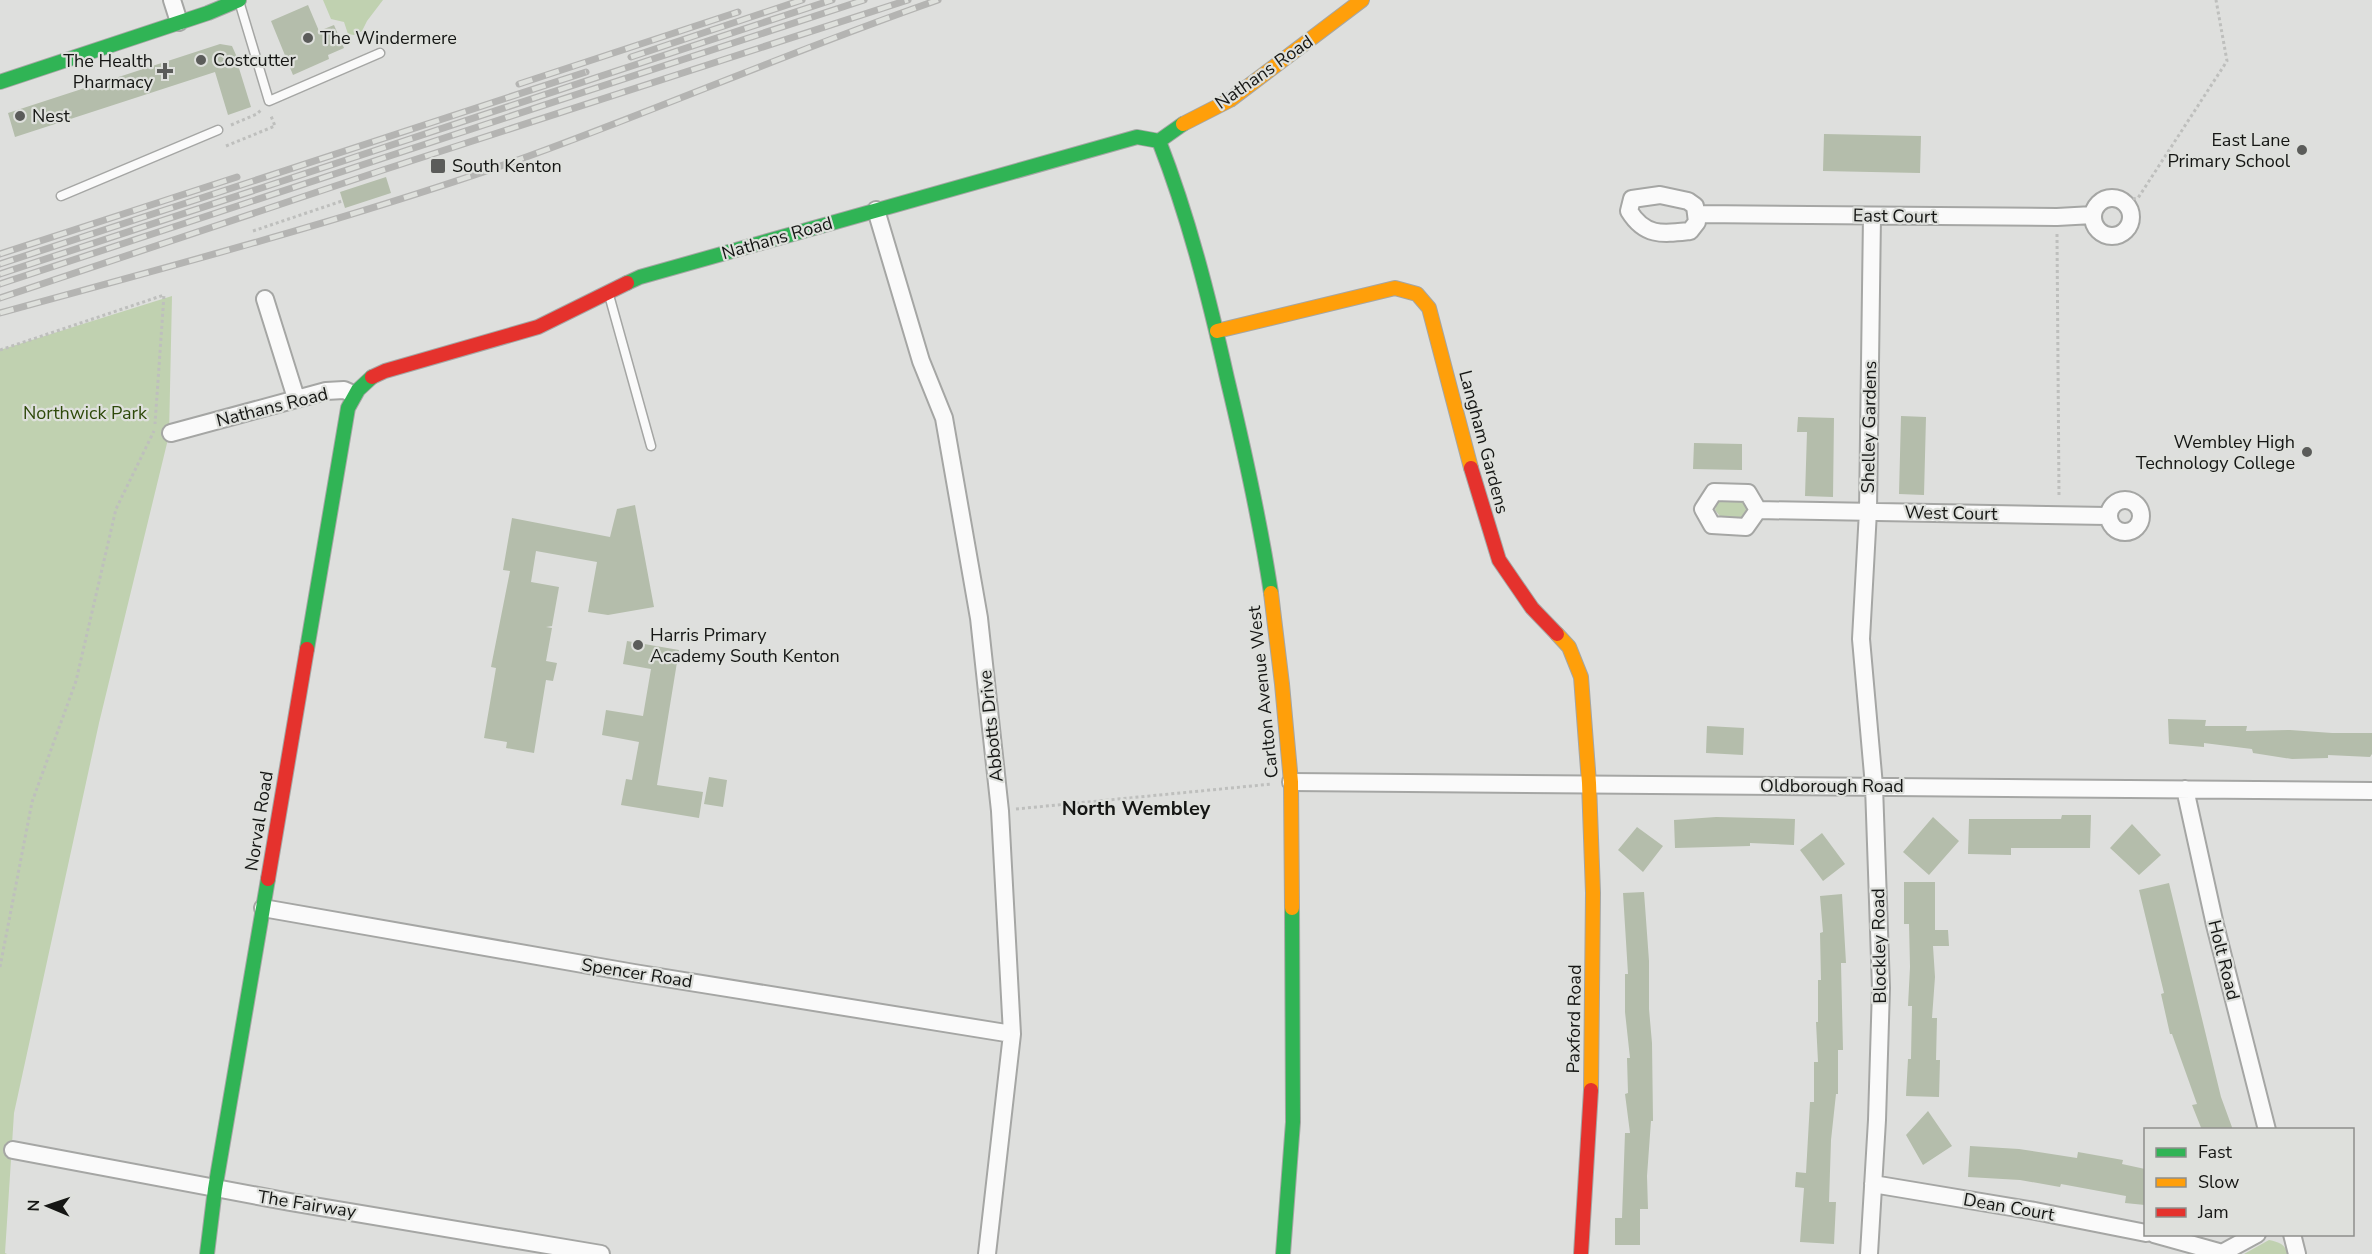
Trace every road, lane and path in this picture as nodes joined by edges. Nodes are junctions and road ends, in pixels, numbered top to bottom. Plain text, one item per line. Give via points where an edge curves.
1 (172, 0) edge
2 (239, 0) edge
3 (1362, 0) edge
4 (2216, 0) edge
5 (179, 22) junction
6 (380, 53) dead end
7 (0, 82) edge
8 (269, 101) junction
9 (271, 116) dead end
10 (218, 130) joint
11 (1159, 141) junction
12 (226, 146) dead end
13 (61, 196) dead end
14 (342, 201) dead end
15 (2121, 201) junction
16 (876, 210) junction
17 (1698, 214) dead end
18 (2093, 215) junction
19 (1872, 216) junction
20 (2057, 218) junction
21 (253, 231) dead end
22 (608, 292) junction
23 (265, 299) dead end
24 (1217, 332) junction
25 (0, 350) edge
26 (353, 394) junction
27 (296, 398) junction
28 (163, 431) junction
29 (651, 446) dead end
30 (1758, 510) dead end
31 (1868, 511) junction
32 (2059, 514) junction
33 (2107, 516) dead end
34 (1861, 639) joint
35 (1291, 782) junction
36 (1589, 783) junction
37 (1874, 786) junction
38 (2185, 789) junction
39 (2372, 791) edge
40 (1000, 811) junction
41 (263, 908) junction
42 (0, 967) edge
43 (1012, 1034) junction
44 (2267, 1128) edge
45 (9, 1150) dead end
46 (1873, 1184) junction
47 (214, 1189) junction
48 (2144, 1233) edge
49 (2161, 1236) edge
50 (2254, 1236) edge
51 (2292, 1236) edge
52 (207, 1254) edge
53 (601, 1254) edge
54 (987, 1254) edge
55 (1283, 1254) edge
56 (1581, 1254) edge
57 (1869, 1254) edge
58 (2222, 1254) edge
59 (2297, 1254) edge

1 - 5 street
2 - 5 street
2 - 8 lane
3 - 11 street, Nathans Road via 1230,100 1180,125
4 - 15 path via 2227,61 2138,198
5 - 7 street
6 - 8 lane
8 - 10 path via 257,114
9 - 12 path via 275,126
10 - 13 lane
11 - 16 street, Nathans Road via 1137,137
11 - 24 street, Carlton Avenue West via 1176,183
14 - 21 path
15 - 18 street via 2115,198 2098,204
15 - 18 street via 2127,204 2132,220 2125,232 2110,237 2096,228
16 - 22 street, Nathans Road via 640,277
16 - 40 street, Abbotts Drive via 921,361 944,418 979,618
17 - 19 street, East Court
18 - 20 street, East Court
19 - 20 street, East Court
19 - 31 street, Shelley Gardens
20 - 32 path
22 - 26 street, Nathans Road via 538,327 373,375
22 - 29 lane
23 - 27 street
24 - 35 street, Carlton Avenue West via 1270,586
24 - 36 street, Langham Gardens via 1395,288 1417,294 1429,308 1474,483 1499,560 1532,608 1569,647 1581,677
25 - 28 path via 164,295
26 - 27 street, Nathans Road via 326,391
26 - 41 street, Norval Road
27 - 28 street, Nathans Road
28 - 42 path via 116,509 76,681 32,802
30 - 31 street, West Court
31 - 32 street, West Court
31 - 34 street, Shelley Gardens
32 - 33 street, West Court
34 - 37 street, Blockley Road
35 - 36 street, Oldborough Road
35 - 40 path
35 - 55 street, Carlton Avenue West via 1293,1122
36 - 37 street, Oldborough Road
36 - 56 street, Paxford Road via 1593,1018
37 - 38 street, Oldborough Road
37 - 46 street, Blockley Road via 1881,988
38 - 39 street, Oldborough Road
38 - 44 street, Holt Road
40 - 43 street, Abbotts Drive
41 - 43 street, Spencer Road
41 - 47 street, Norval Road
43 - 54 street, Abbotts Drive
45 - 47 street, The Fairway
46 - 48 street, Dean Court
46 - 57 street, Blockley Road
47 - 52 street, Norval Road
47 - 53 street, The Fairway
49 - 58 street
50 - 58 street
51 - 59 street

